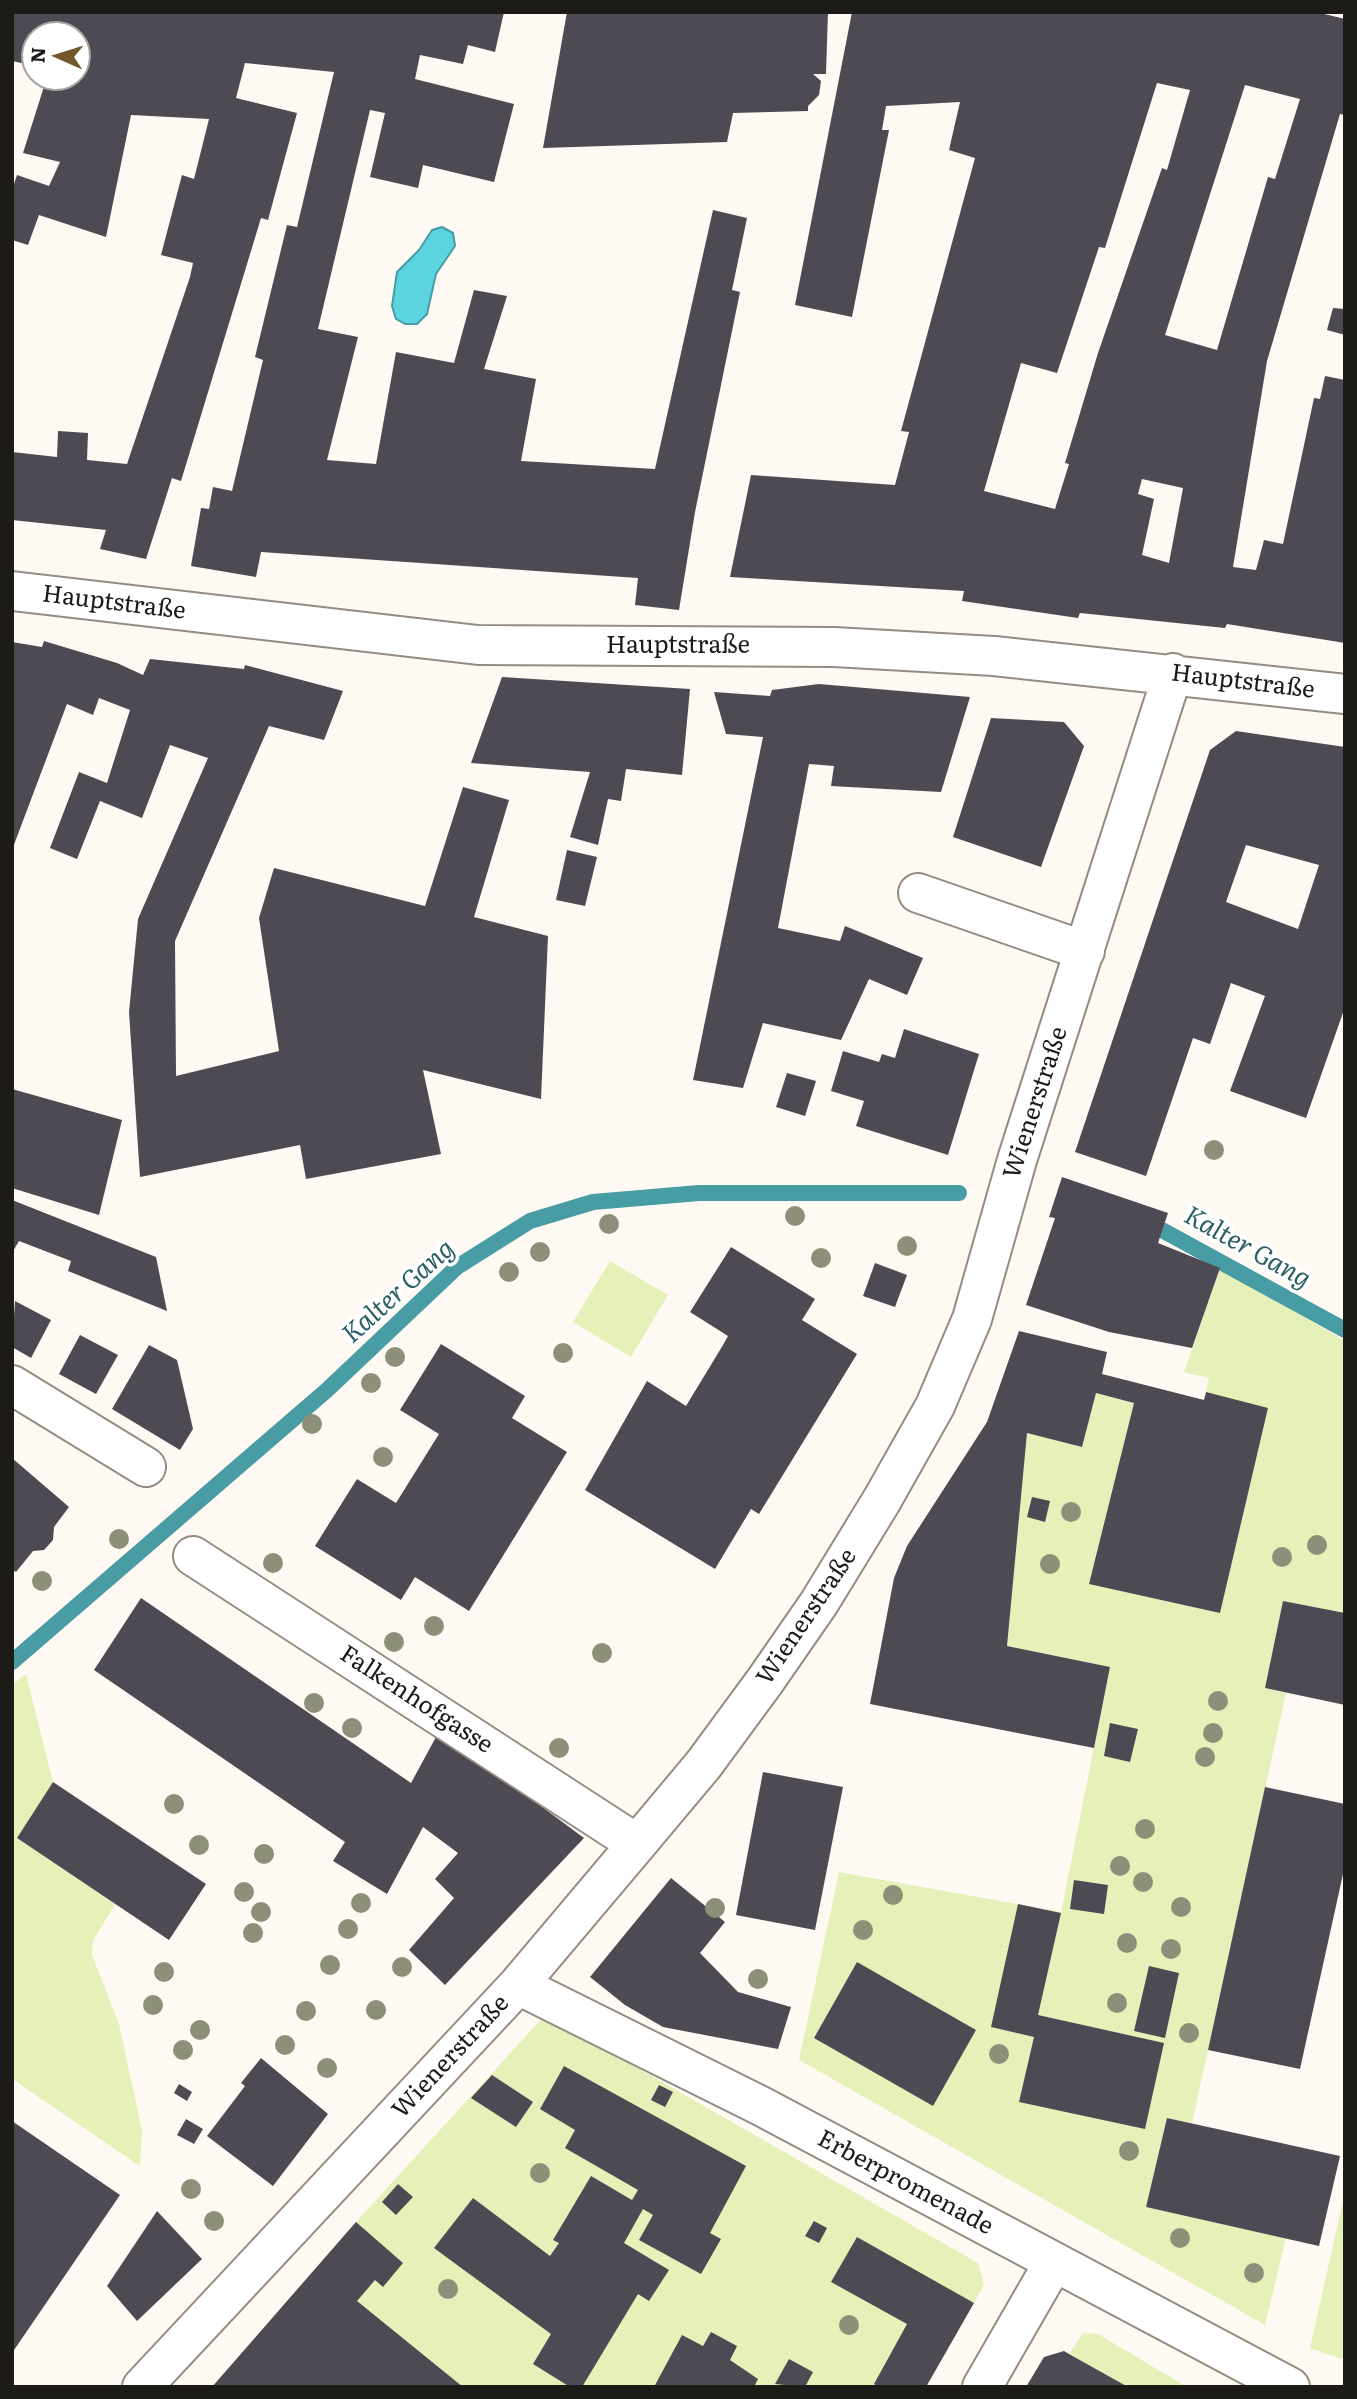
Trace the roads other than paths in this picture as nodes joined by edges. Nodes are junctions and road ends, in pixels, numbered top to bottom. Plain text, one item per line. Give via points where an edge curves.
1 (12, 591) edge
2 (1173, 673) junction
3 (1345, 694) edge
4 (918, 893) dead end
5 (1084, 951) junction
6 (12, 1385) edge
7 (146, 1467) dead end
8 (193, 1556) dead end
9 (637, 1844) junction
10 (518, 1985) junction
11 (1054, 2262) junction
12 (142, 2387) edge
13 (982, 2387) edge
14 (1290, 2387) edge

1 - 2 street, Hauptstraße via 478,645 834,647
2 - 3 street, Hauptstraße
2 - 5 street, Wienerstraße
4 - 5 street
5 - 9 street, Wienerstraße via 955,1363 882,1500 819,1603 704,1764
6 - 7 street
8 - 9 street, Falkenhofgasse
9 - 10 street, Wienerstraße
10 - 11 street, Erberpromenade via 761,2106
10 - 12 street, Wienerstraße
11 - 13 street
11 - 14 street, Erberpromenade

